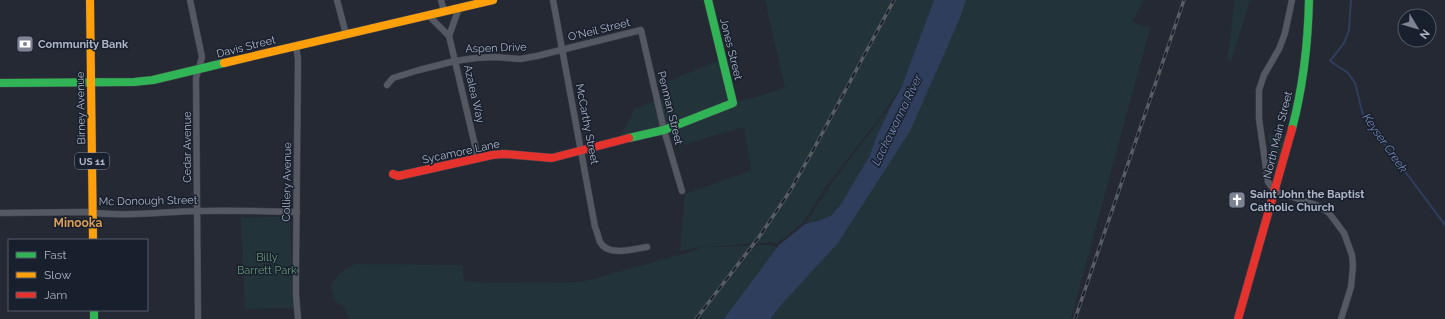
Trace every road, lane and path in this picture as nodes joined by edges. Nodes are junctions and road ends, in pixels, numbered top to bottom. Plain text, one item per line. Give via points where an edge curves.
1 (90, 0) edge
2 (190, 0) edge
3 (337, 0) edge
4 (441, 0) edge
5 (493, 0) edge
6 (553, 0) edge
7 (708, 0) edge
8 (1292, 0) edge
9 (1309, 0) edge
10 (459, 8) junction
11 (444, 11) junction
12 (428, 15) junction
13 (642, 30) joint
14 (346, 34) junction
15 (449, 36) junction
16 (296, 46) junction
17 (562, 50) junction
18 (456, 61) junction
19 (198, 70) junction
20 (91, 82) junction
21 (0, 83) edge
22 (387, 85) dead end
23 (664, 130) junction
24 (582, 150) junction
25 (478, 158) junction
26 (392, 174) dead end
27 (682, 191) dead end
28 (1275, 191) junction
29 (197, 211) junction
30 (297, 212) junction
31 (0, 213) edge
32 (93, 213) junction
33 (93, 239) edge
34 (647, 247) dead end
35 (198, 319) edge
36 (298, 319) edge
37 (1238, 319) edge
38 (1341, 319) edge

1 - 20 main road, Birney Avenue / US 11
2 - 19 street, Cedar Avenue via 202,57
3 - 14 street
4 - 11 street
5 - 10 main road, Davis Street
6 - 17 street, McCarthy Street
7 - 23 main road, Jones Street via 734,103
8 - 28 street via 1285,33 1259,90 1259,120 1268,182
9 - 28 main road, North Main Street via 1308,38 1298,106
10 - 11 main road, Davis Street
10 - 15 street
11 - 12 main road, Davis Street
12 - 14 main road, Davis Street
12 - 15 street, Azalea Way
13 - 17 street, O'Neil Street
13 - 23 street, Penman Street
14 - 16 main road, Davis Street
15 - 18 street, Azalea Way
16 - 19 main road, Davis Street
16 - 30 street, Colliery Avenue
17 - 18 street, Aspen Drive via 520,59 495,57
17 - 24 street, McCarthy Street
18 - 22 street, Aspen Drive via 393,78
18 - 25 street, Azalea Way
19 - 20 main road, Davis Street via 146,81
19 - 29 street, Cedar Avenue
20 - 21 main road, Davis Street
20 - 32 main road, Birney Avenue / US 11
23 - 24 main road
23 - 27 street, Penman Street
24 - 25 main road, Sycamore Lane via 552,158 504,154
24 - 34 street, McCarthy Street via 595,227 600,241 608,249 615,251
25 - 26 main road, Sycamore Lane via 398,176
28 - 37 main road, North Main Street
28 - 38 street via 1319,206 1329,213 1344,233 1353,266 1351,287
29 - 30 street, Mc Donough Street
29 - 32 street, Mc Donough Street
29 - 35 street, Cedar Avenue
30 - 36 street, Colliery Avenue
31 - 32 street, Mc Donough Street
32 - 33 main road, Birney Avenue / US 11

